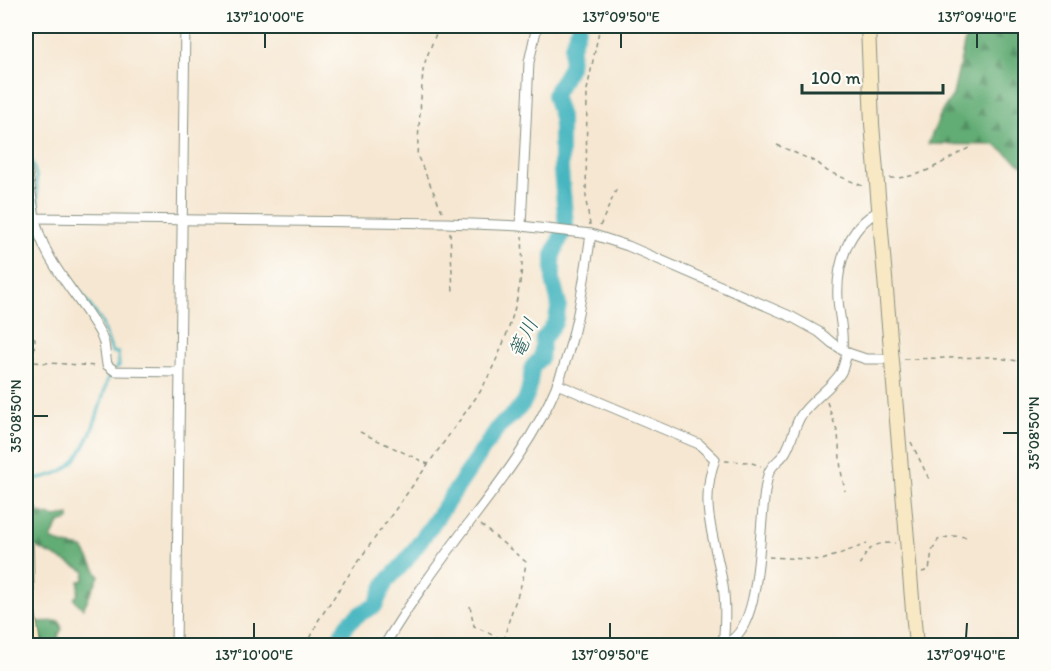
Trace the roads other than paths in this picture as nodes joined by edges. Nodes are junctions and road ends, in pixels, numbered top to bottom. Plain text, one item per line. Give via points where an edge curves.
1 (185, 26) edge
2 (537, 26) edge
3 (868, 26) edge
4 (26, 163) edge
5 (879, 211) junction
6 (36, 217) junction
7 (182, 219) junction
8 (524, 226) junction
9 (594, 235) junction
10 (845, 351) junction
11 (891, 359) junction
12 (179, 372) junction
13 (557, 384) junction
14 (26, 546) edge
15 (33, 645) edge
16 (176, 645) edge
17 (384, 645) edge
18 (690, 645) edge
19 (723, 645) edge
20 (916, 645) edge

1 - 7 street
2 - 8 street via 529,62
3 - 5 street
4 - 6 street
5 - 10 street via 857,229 843,256 838,298
5 - 11 street
6 - 7 street
6 - 12 street via 38,236 100,333 111,368
7 - 8 street
7 - 12 street
8 - 9 street
9 - 10 street via 792,317
9 - 13 street via 577,328
10 - 11 street via 866,359
10 - 19 street via 840,375 803,414 786,451 770,470 757,586 745,624
11 - 20 street
12 - 16 street
13 - 17 street via 530,440
13 - 19 street via 699,444 715,459 709,477 709,524 723,586
14 - 15 street via 27,604
18 - 19 street

